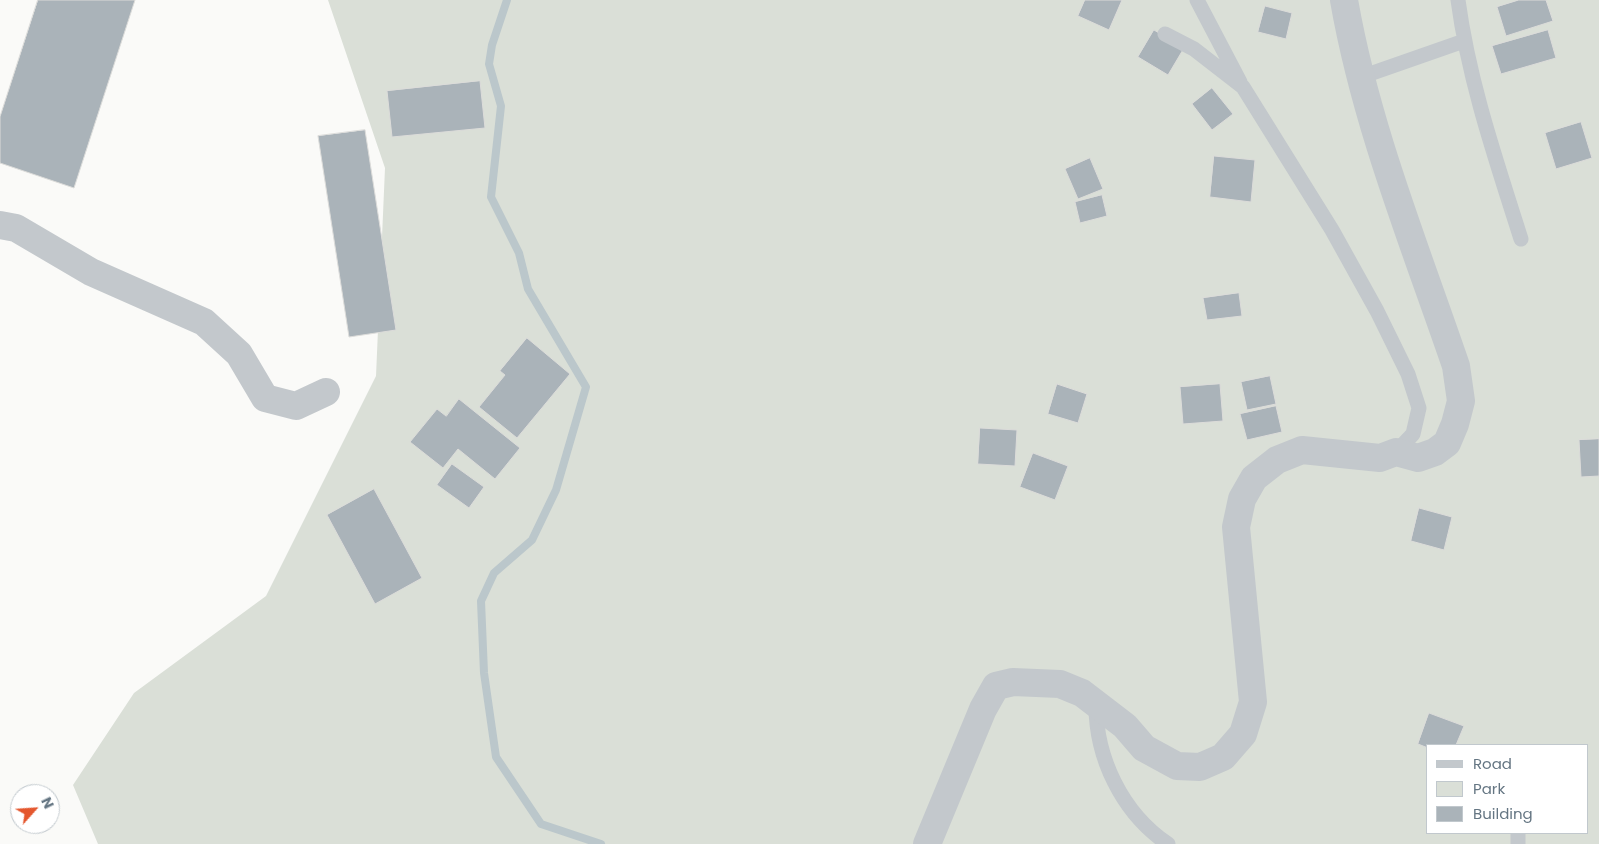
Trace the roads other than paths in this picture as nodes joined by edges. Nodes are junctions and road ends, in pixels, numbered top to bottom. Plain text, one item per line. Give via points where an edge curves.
1 (1197, 0) edge
2 (1344, 0) edge
3 (1458, 0) edge
4 (1165, 34) dead end
5 (1464, 42) junction
6 (1361, 77) junction
7 (1243, 88) junction
8 (0, 225) edge
9 (1521, 239) dead end
10 (326, 392) dead end
11 (1396, 452) junction
12 (1096, 702) junction
13 (927, 844) edge
14 (1168, 844) edge

1 - 7 lane
2 - 6 street
3 - 5 lane
4 - 7 lane via 1194,50
5 - 6 lane
5 - 9 lane via 1483,118
6 - 11 street via 1376,131 1456,366 1461,401 1447,443 1418,458
7 - 11 lane via 1332,230 1378,311 1408,374 1419,408 1413,434
8 - 10 street via 16,228 91,272 204,322 239,354 265,398 296,406
11 - 12 street via 1380,458 1302,450 1277,460 1254,478 1242,499 1236,527 1253,702 1243,734 1223,757 1200,767 1177,766 1144,748
12 - 13 street via 1060,684 1013,682 996,686 983,709
12 - 14 lane via 1096,721 1113,781 1134,813

